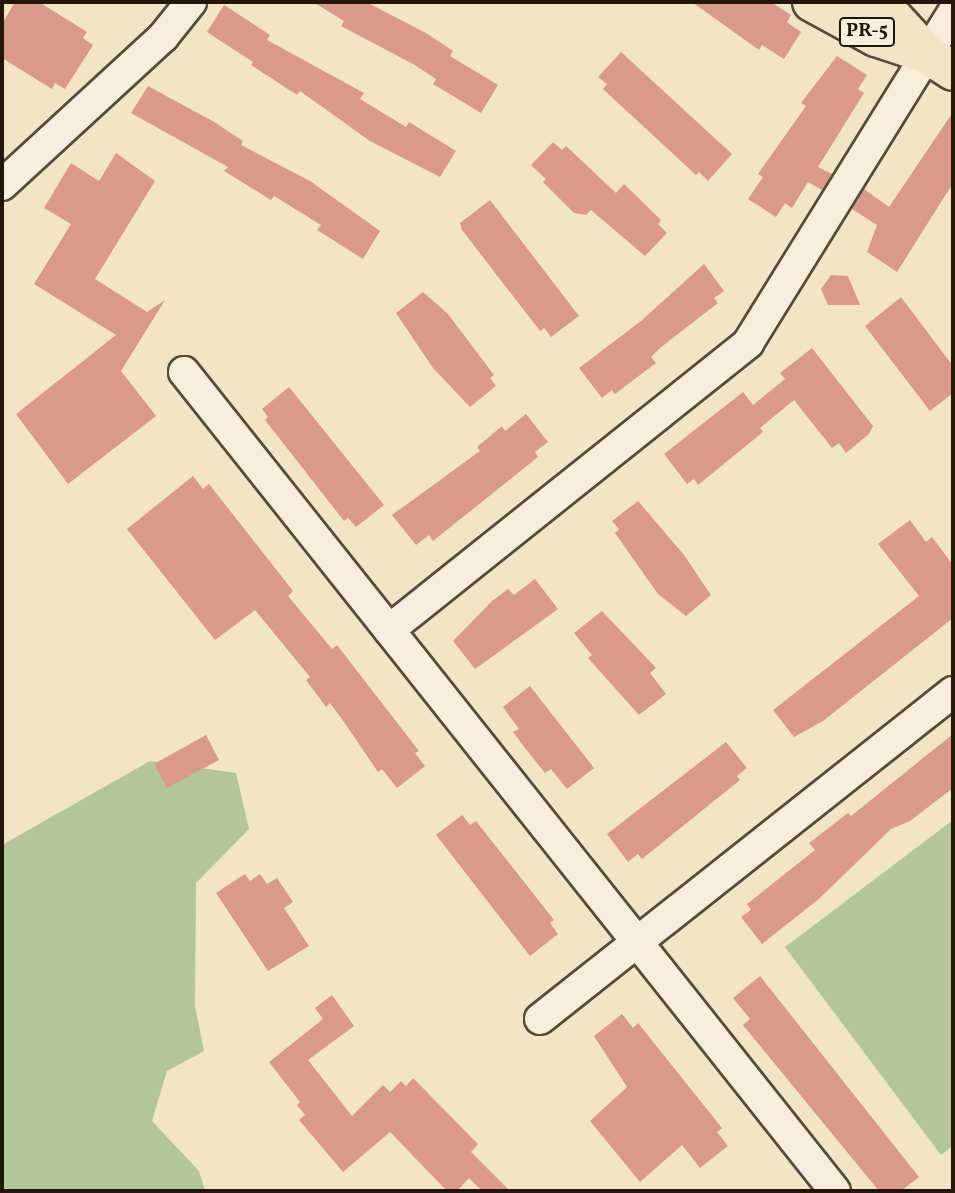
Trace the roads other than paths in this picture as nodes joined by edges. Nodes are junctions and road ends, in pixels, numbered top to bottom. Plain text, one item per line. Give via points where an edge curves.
1 (191, 2) edge
2 (812, 2) edge
3 (871, 2) edge
4 (953, 12) edge
5 (940, 62) edge
6 (3, 182) edge
7 (184, 372) dead end
8 (389, 630) junction
9 (953, 692) edge
10 (638, 942) junction
11 (540, 1019) dead end
12 (835, 1191) edge

1 - 6 street via 163,37
2 - 5 main road, PR-5 via 876,37
3 - 5 main road, PR-5 via 889,13
4 - 5 street
5 - 8 street via 748,343
7 - 8 street
8 - 10 street
9 - 10 street
10 - 11 street
10 - 12 street

